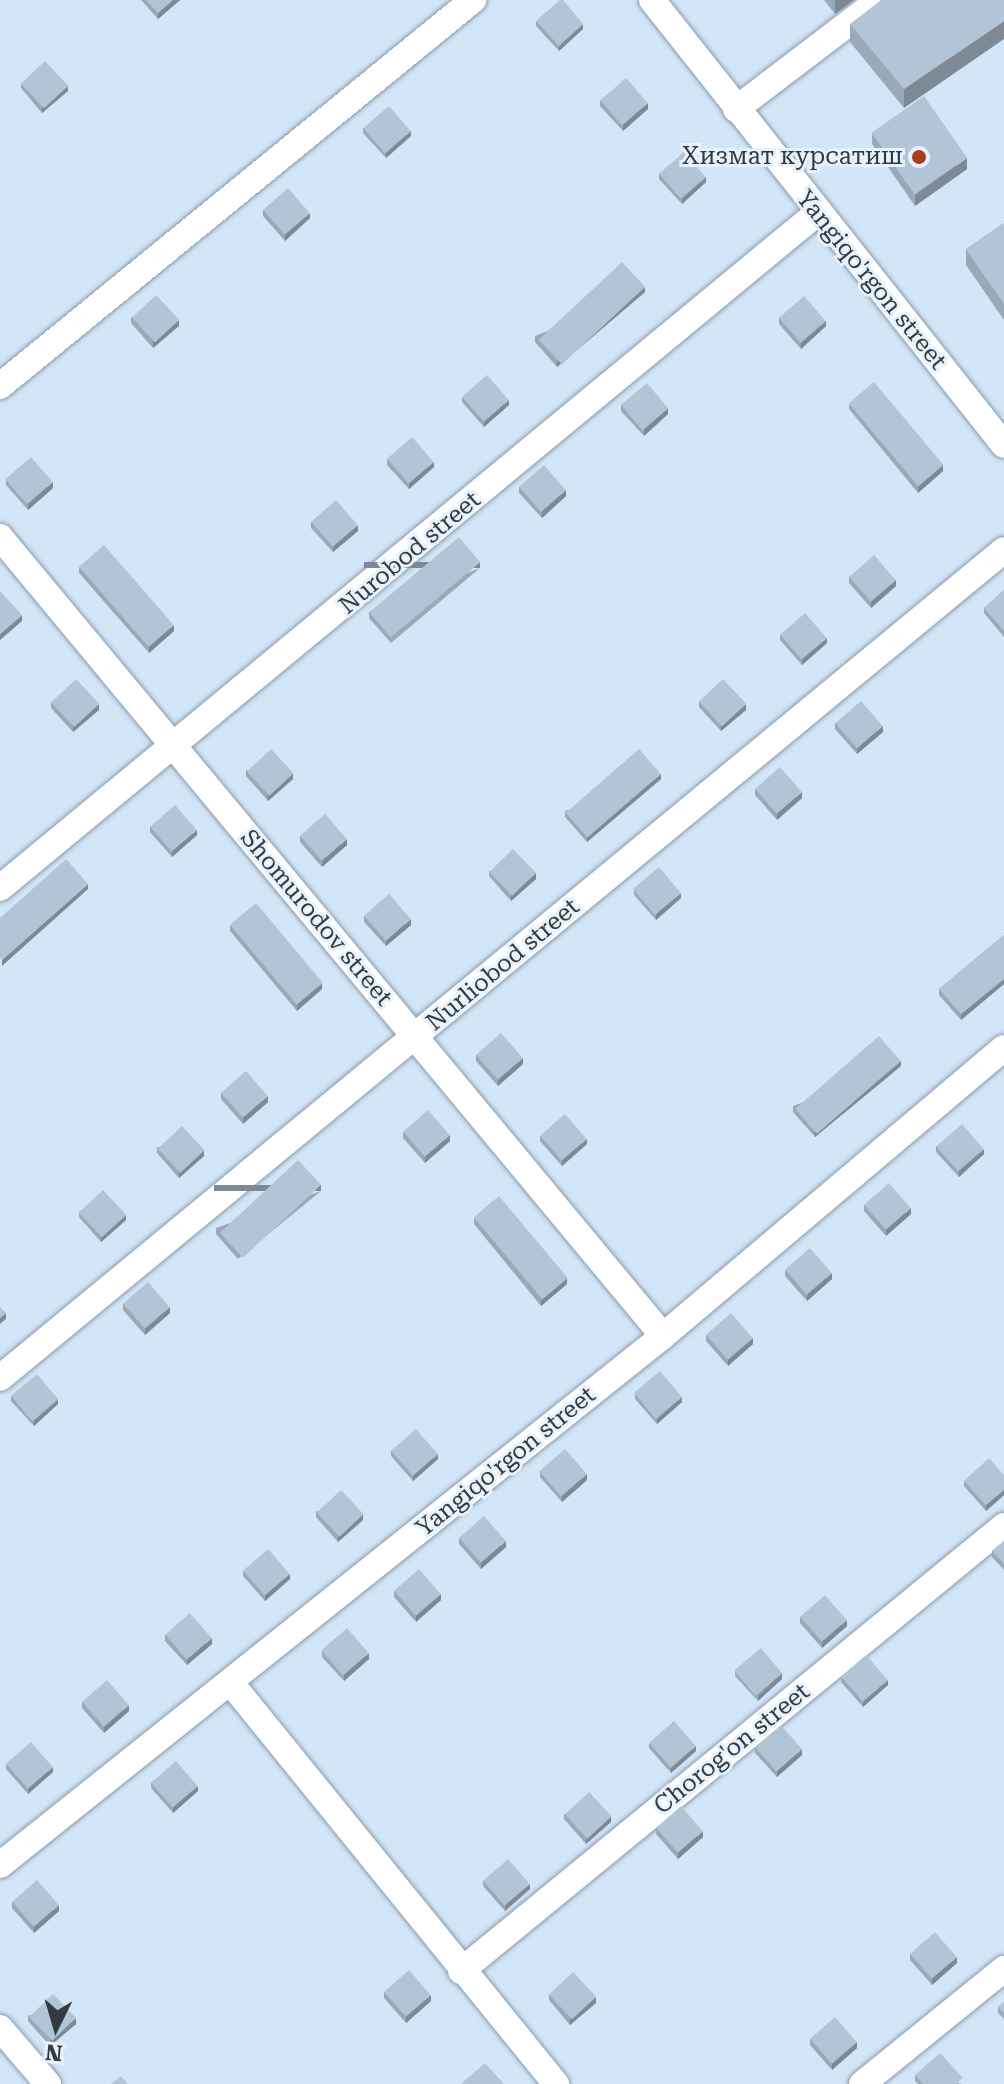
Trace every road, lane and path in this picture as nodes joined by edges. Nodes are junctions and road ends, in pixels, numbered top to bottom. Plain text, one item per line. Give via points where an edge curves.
1 (473, 0) edge
2 (652, 0) edge
3 (879, 0) edge
4 (736, 109) junction
5 (817, 213) junction
6 (0, 386) edge
7 (1004, 445) edge
8 (0, 537) edge
9 (1004, 550) edge
10 (174, 749) junction
11 (0, 888) edge
12 (417, 1037) junction
13 (1004, 1048) edge
14 (663, 1336) junction
15 (0, 1378) edge
16 (1004, 1526) edge
17 (230, 1682) junction
18 (0, 1865) edge
19 (1004, 1969) edge
20 (461, 1971) junction
21 (0, 2028) edge
22 (48, 2084) edge
23 (556, 2084) edge
24 (862, 2084) edge

1 - 6 street
2 - 4 street, Yangiqo'rgon street
3 - 4 street
4 - 5 street, Yangiqo'rgon street
5 - 7 street, Yangiqo'rgon street
5 - 10 street, Nurobod street
8 - 10 street, Shomurodov street
9 - 12 street, Nurliobod street
10 - 11 street, Nurobod street
10 - 12 street, Shomurodov street
12 - 14 street, Shomurodov street
12 - 15 street, Nurliobod street
13 - 14 street, Yangiqo'rgon street
14 - 17 street, Yangiqo'rgon street
16 - 20 street, Chorog'on street
17 - 18 street, Yangiqo'rgon street
17 - 20 street
19 - 24 street
20 - 23 street
21 - 22 street

